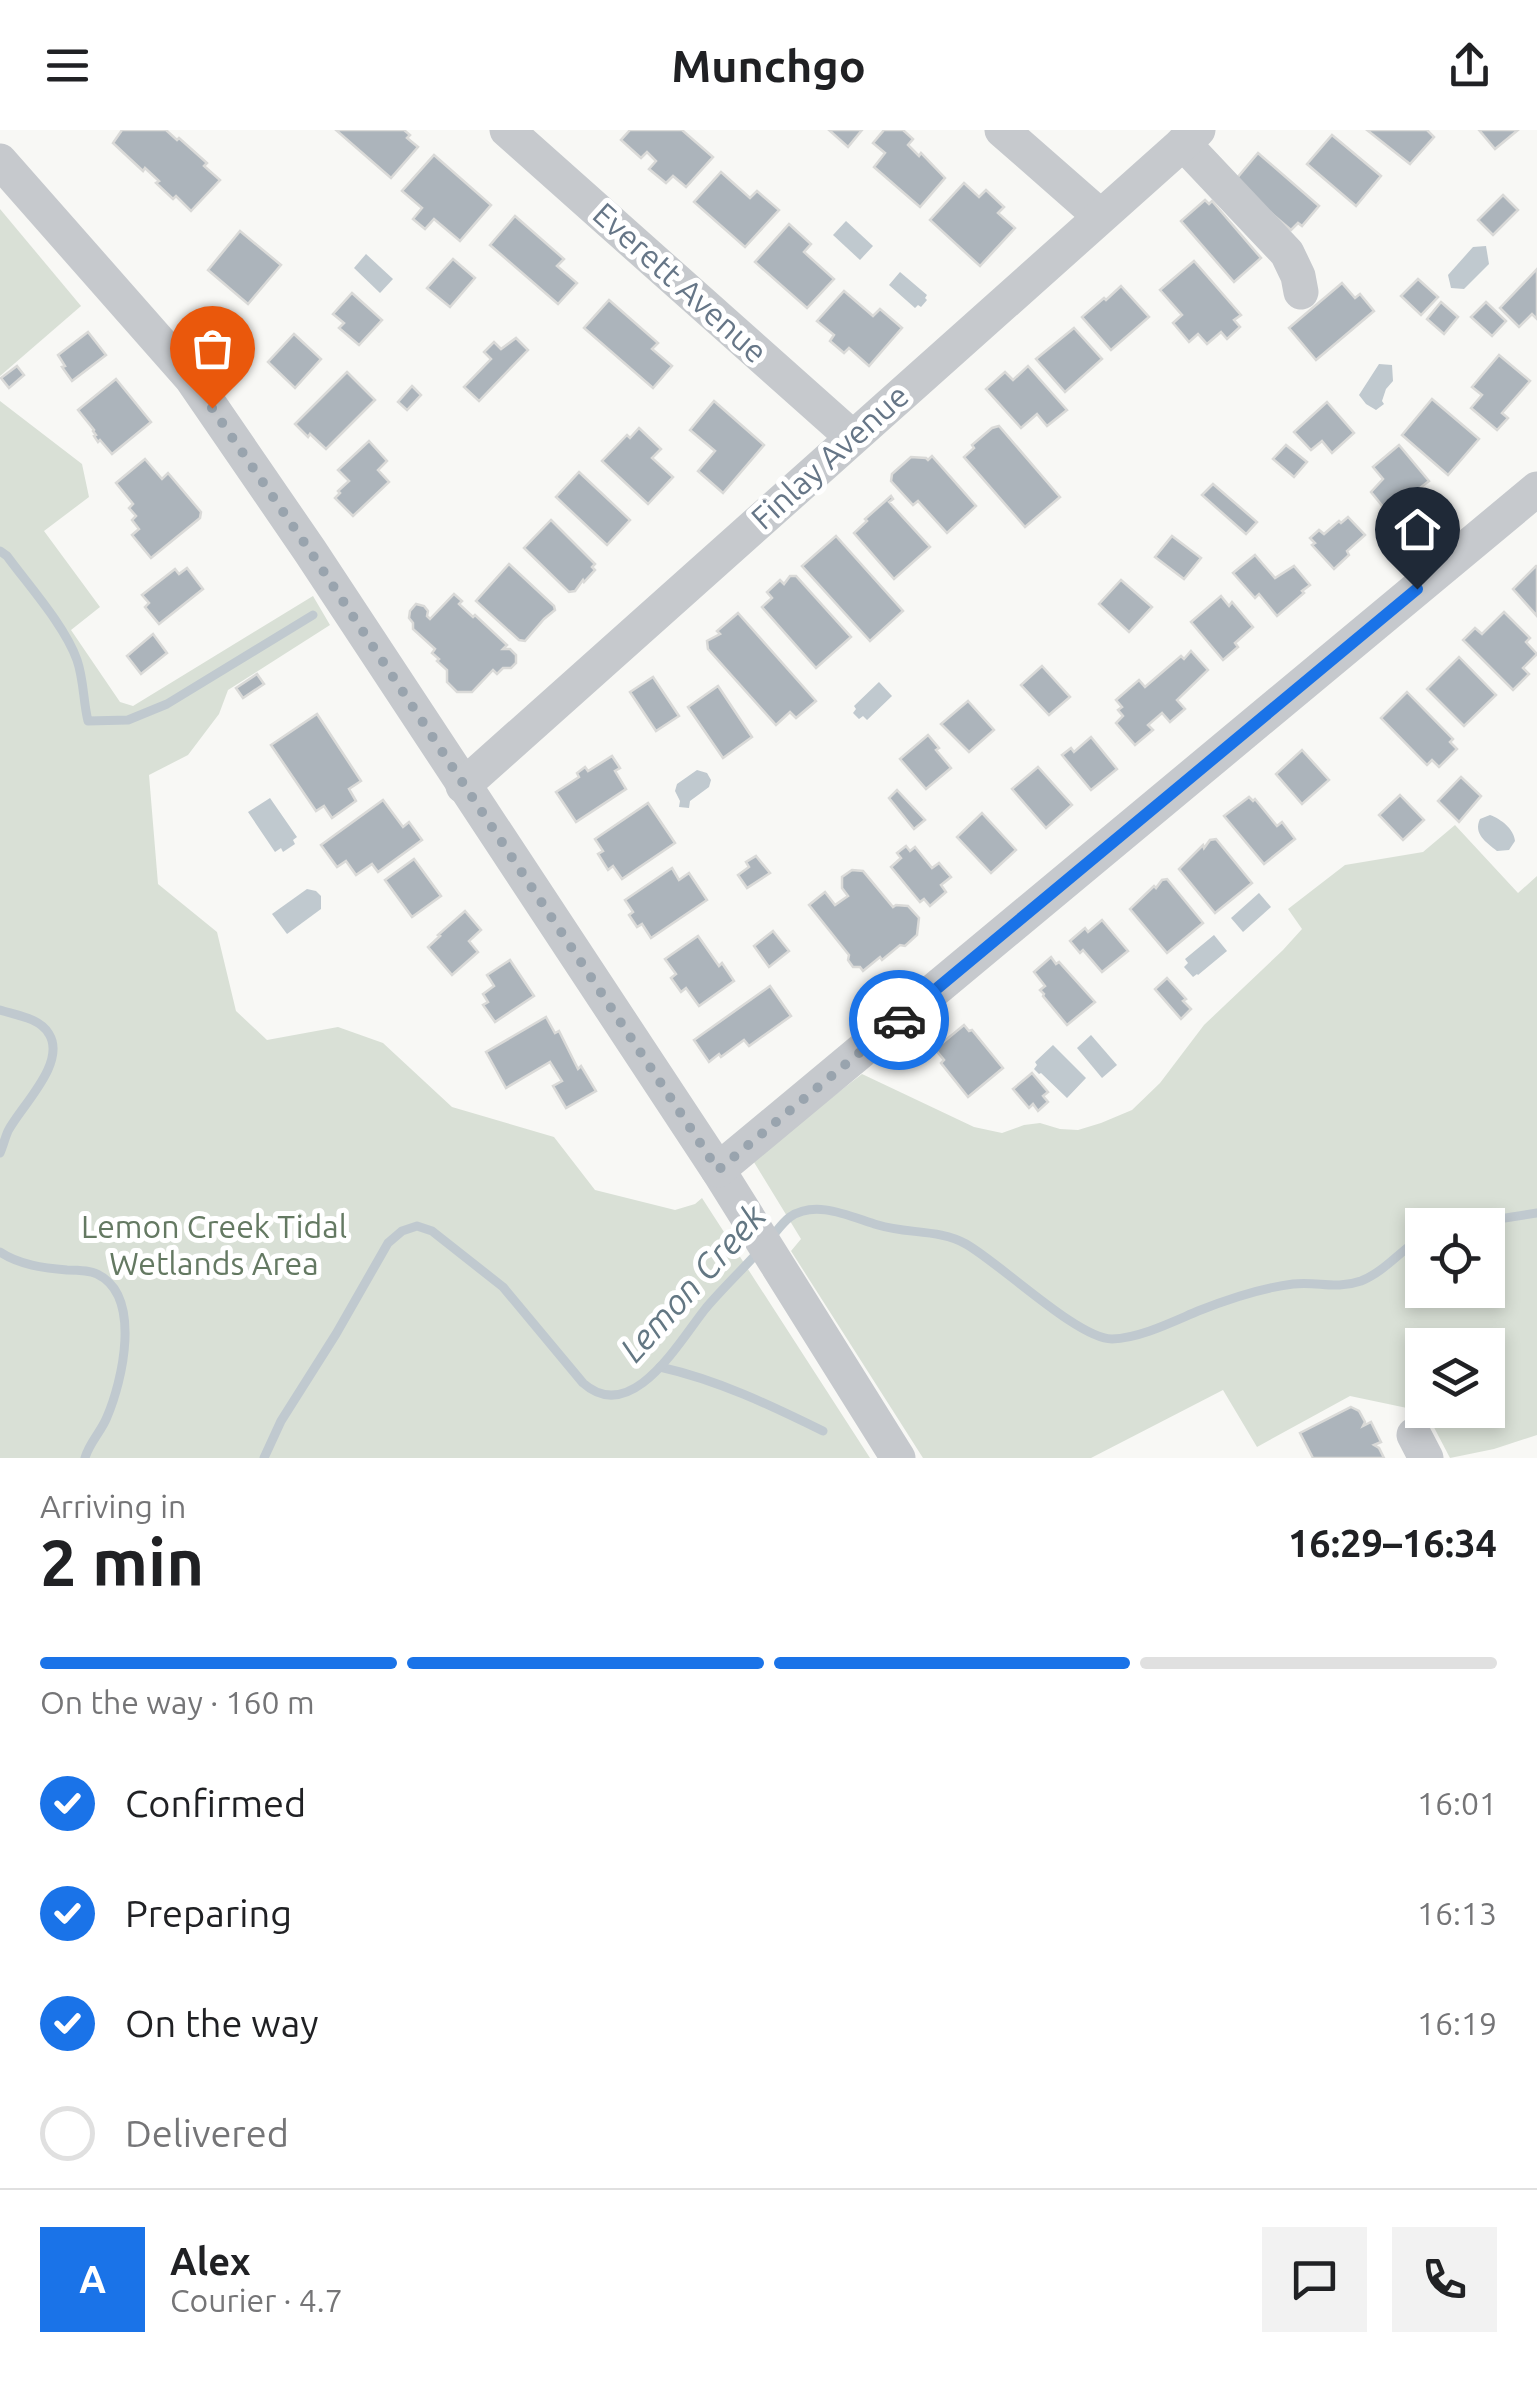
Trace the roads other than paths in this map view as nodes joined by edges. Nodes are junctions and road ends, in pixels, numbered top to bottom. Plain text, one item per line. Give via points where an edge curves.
1 (507, 130) edge
2 (1002, 130) edge
3 (1190, 136) edge
4 (0, 161) edge
5 (1100, 216) junction
6 (1302, 292) dead end
7 (852, 437) junction
8 (1537, 489) edge
9 (464, 786) junction
10 (718, 1170) junction
11 (898, 1458) edge

1 - 7 street, Everett Avenue
2 - 5 street
3 - 5 street, Finlay Avenue
3 - 6 street via 1287,252
4 - 9 street via 192,379
5 - 7 street, Finlay Avenue
7 - 9 street, Finlay Avenue
8 - 10 street
9 - 10 street
10 - 11 street

